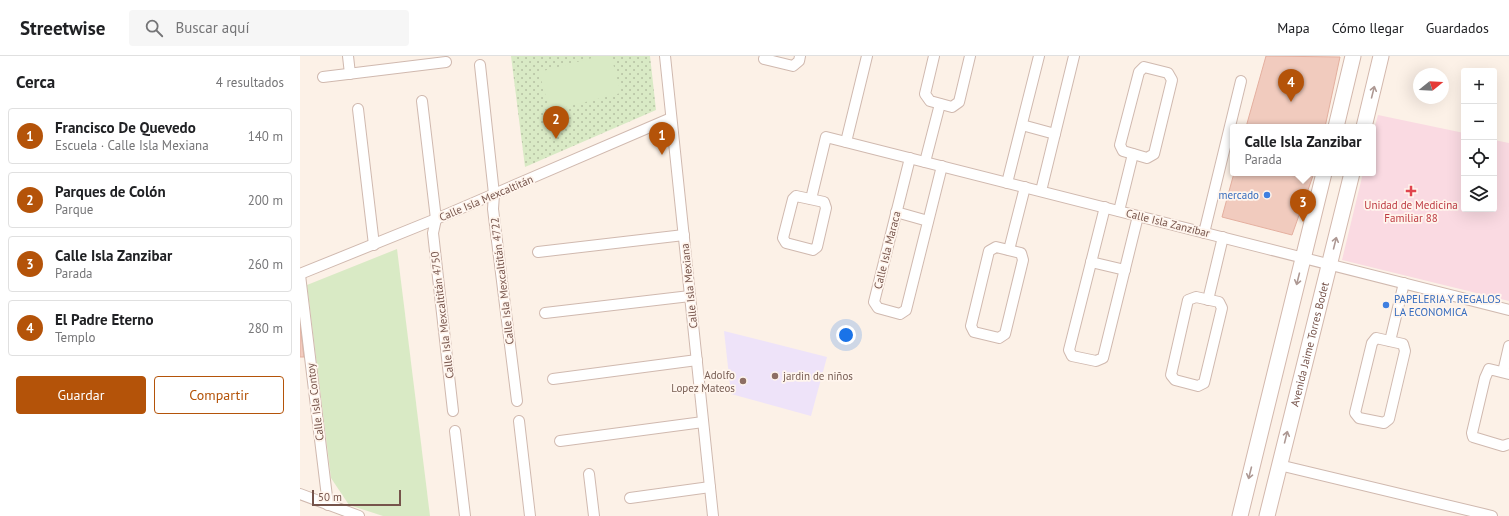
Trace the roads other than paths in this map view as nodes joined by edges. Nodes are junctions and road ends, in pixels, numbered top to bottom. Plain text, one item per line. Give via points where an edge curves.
1 (348, 56) edge
2 (664, 56) edge
3 (765, 56) edge
4 (800, 56) edge
5 (867, 56) edge
6 (934, 56) edge
7 (970, 56) edge
8 (1039, 56) edge
9 (1074, 56) edge
10 (1353, 56) edge
11 (1381, 56) edge
12 (416, 61) edge
13 (446, 62) dead end
14 (480, 64) dead end
15 (350, 74) junction
16 (323, 77) dead end
17 (1241, 81) dead end
18 (422, 101) dead end
19 (940, 104) junction
20 (358, 109) dead end
21 (671, 118) junction
22 (1231, 124) edge
23 (1337, 124) edge
24 (1365, 124) edge
25 (1022, 125) junction
26 (1230, 126) edge
27 (1055, 134) junction
28 (846, 142) junction
29 (1133, 154) junction
30 (910, 158) junction
31 (925, 162) junction
32 (942, 166) junction
33 (1323, 176) edge
34 (1351, 176) edge
35 (1007, 183) junction
36 (1025, 187) junction
37 (1041, 191) junction
38 (494, 194) junction
39 (811, 199) junction
40 (1105, 208) junction
41 (1119, 211) junction
42 (896, 212) junction
43 (1138, 216) junction
44 (436, 219) junction
45 (928, 221) junction
46 (1204, 233) junction
47 (684, 235) junction
48 (1223, 237) junction
49 (374, 245) junction
50 (1009, 250) junction
51 (538, 252) dead end
52 (1303, 258) junction
53 (1091, 262) junction
54 (1329, 265) junction
55 (1125, 270) junction
56 (300, 275) edge
57 (1404, 283) junction
58 (690, 296) junction
59 (1208, 300) junction
60 (1509, 310) edge
61 (545, 313) dead end
62 (1390, 341) junction
63 (1509, 346) edge
64 (697, 360) junction
65 (1506, 373) edge
66 (553, 379) dead end
67 (517, 401) dead end
68 (453, 410) dead end
69 (519, 421) dead end
70 (703, 422) junction
71 (455, 431) dead end
72 (560, 441) dead end
73 (1509, 444) edge
74 (1279, 465) junction
75 (589, 474) dead end
76 (710, 487) junction
77 (300, 494) edge
78 (630, 498) dead end
79 (328, 505) junction
80 (359, 516) edge
81 (465, 516) edge
82 (530, 516) edge
83 (594, 516) edge
84 (713, 516) edge
85 (1240, 516) edge
86 (1267, 516) edge
87 (1492, 516) edge

1 - 15 street
2 - 21 street, Calle Isla Mexiana
3 - 4 street via 764,58 793,66
5 - 28 street
6 - 19 street via 925,94 930,102
7 - 19 street via 959,102 952,107
8 - 25 street
9 - 27 street
10 - 23 street
24 -> 11 street
12 - 13 street
12 - 15 street
14 - 38 street, Calle Isla Mexcaltitán 4722
15 - 16 street
17 - 22 street
18 - 44 street, Calle Isla Mexcaltitán 4750
19 - 31 street
20 - 49 street
21 - 38 street, Calle Isla Mexcaltitán
21 - 47 street, Calle Isla Mexiana
25 - 27 street
25 - 35 street
26 - 46 street
27 - 37 street
28 - 30 street, Calle Isla Zanzíbar
28 - 39 street, Calle Isla Zanzíbar via 826,137
29 - 29 street via 1123,151 1120,145 1139,72 1144,67 1168,73 1172,80 1154,154 1147,158
29 - 41 street
30 - 31 street, Calle Isla Zanzíbar
30 - 42 street, Calle Isla Maraca
31 - 32 street, Calle Isla Zanzíbar
32 - 35 street, Calle Isla Zanzíbar
32 - 45 street, Calle Isla Maraca
33 - 52 street
54 -> 34 street, Avenida Jaime Torres Bodet
35 - 36 street, Calle Isla Zanzíbar
36 - 37 street, Calle Isla Zanzíbar
36 - 50 street
37 - 40 street, Calle Isla Zanzíbar
38 - 44 street, Calle Isla Mexcaltitán
38 - 67 street, Calle Isla Mexcaltitán 4722 via 493,209
39 - 39 street via 824,202 826,208 817,247 813,250 786,243 783,238 793,199 796,196
40 - 41 street, Calle Isla Zanzíbar
40 - 53 street
41 - 43 street, Calle Isla Zanzíbar
42 - 45 street
42 - 45 street, Calle Isla Maraca via 874,302 878,308 900,314 906,310
43 - 46 street, Calle Isla Zanzíbar
43 - 55 street
44 - 49 street, Calle Isla Mexcaltitán
44 - 68 street, Calle Isla Mexcaltitán 4750 via 433,233
46 - 48 street, Calle Isla Zanzíbar
47 - 51 street
47 - 58 street, Calle Isla Mexiana
48 - 52 street, Calle Isla Zanzíbar
48 - 59 street
49 - 56 street, Calle Isla Mexcaltitán
50 - 50 street via 1021,253 1023,260 1005,334 1000,338 974,332 971,326 989,251 996,247
52 - 54 street, Calle Isla Zanzíbar
52 -> 85 street
53 - 55 street
53 - 55 street via 1069,350 1072,356 1096,361 1103,358
54 - 57 street, Calle Isla Zanzíbar
74 -> 54 street, Avenida Jaime Torres Bodet
56 - 79 street, Calle Isla Contoy
57 - 60 street, Calle Isla Zanzíbar
57 - 62 street
58 - 61 street
58 - 64 street, Calle Isla Mexiana
59 - 59 street via 1219,302 1222,308 1204,383 1198,386 1175,380 1170,375 1188,300 1196,297
62 - 62 street via 1403,344 1405,351 1389,418 1384,423 1359,418 1355,412 1372,343 1376,338
63 - 65 street
64 - 66 street
64 - 70 street, Calle Isla Mexiana
65 - 73 street via 1489,369 1472,433 1473,437 1503,446
69 - 82 street
70 - 72 street
70 - 76 street, Calle Isla Mexiana
71 - 81 street
74 - 86 street, Avenida Jaime Torres Bodet
74 - 87 street
75 - 83 street
76 - 78 street
76 - 84 street, Calle Isla Mexiana
77 - 79 street
79 - 80 street

